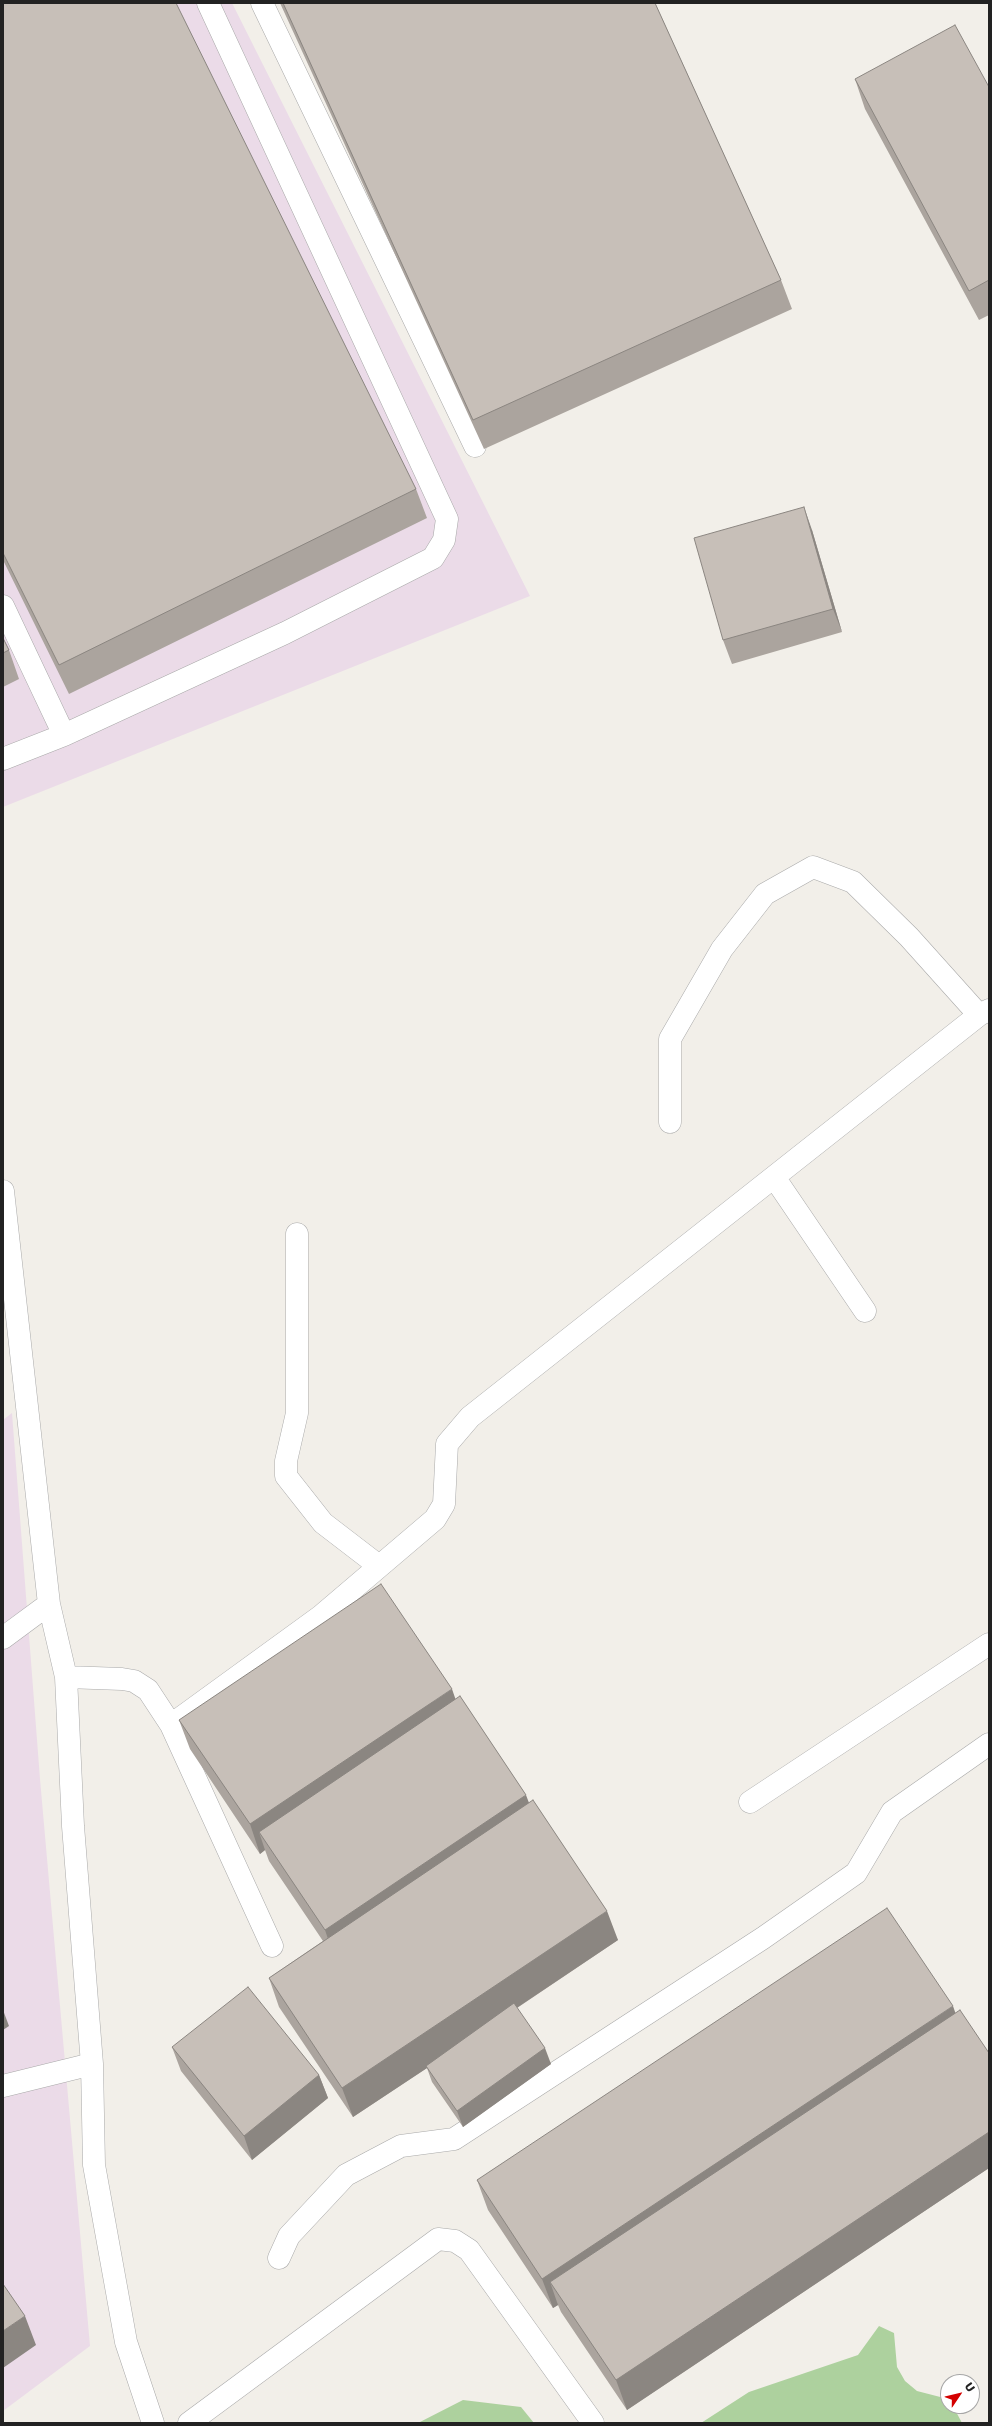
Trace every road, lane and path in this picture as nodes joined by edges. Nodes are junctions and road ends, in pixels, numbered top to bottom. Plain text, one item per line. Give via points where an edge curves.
1 (208, 3) edge
2 (262, 3) edge
3 (475, 446) edge
4 (3, 606) edge
5 (64, 735) junction
6 (3, 759) edge
7 (984, 1012) edge
8 (670, 1122) dead end
9 (774, 1177) junction
10 (3, 1191) edge
11 (296, 1234) dead end
12 (864, 1311) dead end
13 (379, 1566) junction
14 (49, 1604) junction
15 (3, 1638) edge
16 (989, 1644) edge
17 (66, 1677) junction
18 (171, 1725) junction
19 (989, 1744) edge
20 (750, 1802) dead end
21 (272, 1946) dead end
22 (92, 2064) junction
23 (3, 2086) edge
24 (279, 2258) dead end
25 (152, 2423) edge
26 (189, 2423) edge
27 (592, 2423) edge

1 - 5 lane via 447,519 444,540 433,558 285,632
2 - 3 lane
4 - 5 lane
5 - 6 lane
7 - 8 lane via 853,882 813,867 765,894 722,949 670,1038
7 - 9 lane
9 - 12 lane
9 - 13 lane via 470,1417 447,1444 444,1504 435,1519
10 - 14 lane
11 - 13 lane via 298,1413 286,1461 286,1476 323,1523
13 - 18 lane via 321,1616
14 - 15 lane
14 - 17 lane
16 - 20 lane
17 - 18 lane via 134,1681 148,1690
17 - 22 lane via 73,1826
18 - 21 lane
19 - 24 lane via 892,1812 856,1873 763,1938 454,2140 401,2146 346,2174 289,2236
22 - 23 lane
22 - 25 lane via 94,2165 126,2342
26 - 27 lane via 438,2239 455,2241 469,2250

